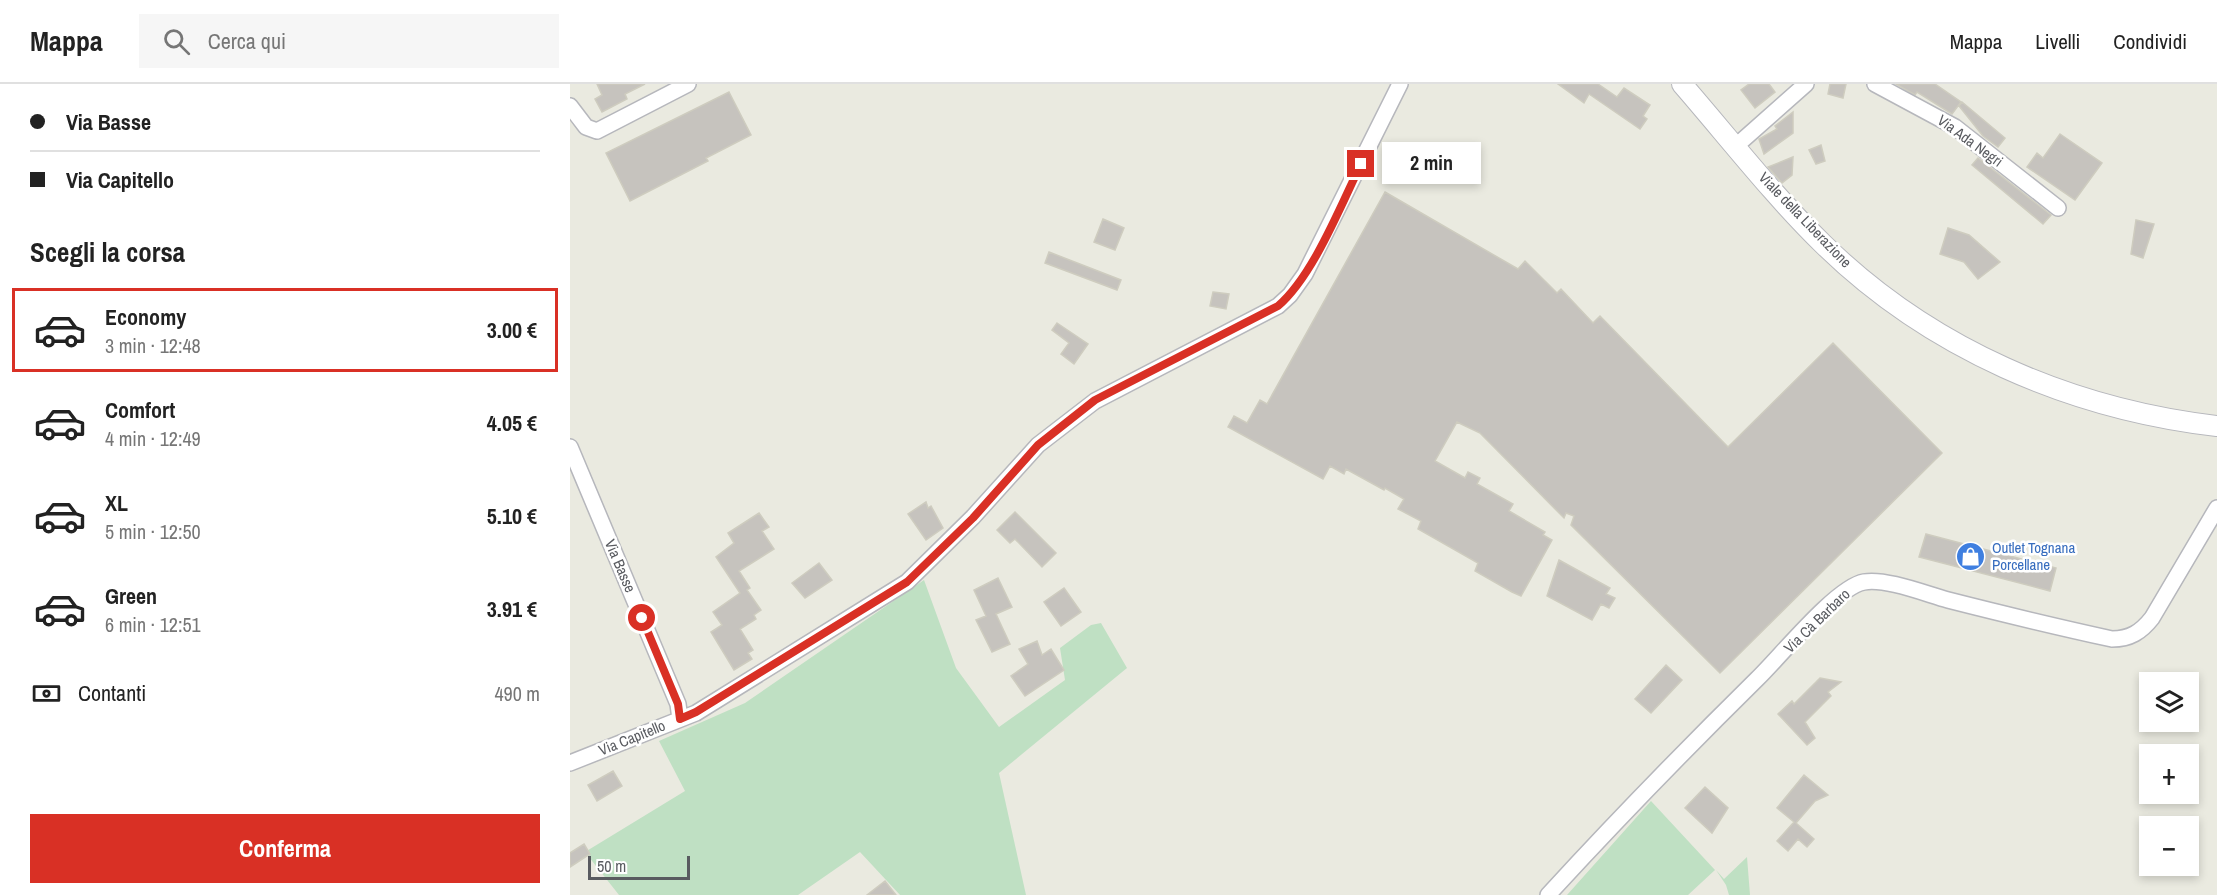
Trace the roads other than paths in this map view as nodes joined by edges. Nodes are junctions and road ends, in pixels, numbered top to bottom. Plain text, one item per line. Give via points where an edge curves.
1 (688, 84) edge
2 (1400, 84) edge
3 (1682, 84) edge
4 (1806, 84) edge
5 (1875, 84) edge
6 (570, 106) edge
7 (1736, 146) junction
8 (2058, 208) dead end
9 (2217, 426) edge
10 (570, 447) edge
11 (2217, 508) edge
12 (680, 719) junction
13 (570, 763) edge
14 (1548, 895) edge

1 - 6 street via 597,131 586,127
2 - 12 street, Via Capitello via 1331,225 1290,295 1278,306 1095,400 1038,445 973,518 907,582
3 - 7 street, Viale della Liberazione
4 - 7 street
5 - 8 street, Via Ada Negri via 1955,127
7 - 9 street, Viale della Liberazione via 1822,244 1848,267 1915,318 1971,352 2028,379 2098,404
10 - 12 street, Via Basse via 678,704
11 - 14 street, Via Cà Barbaro via 2152,618 2139,632 2125,639 2020,618 1889,584 1854,585 1707,727
12 - 13 street, Via Capitello

